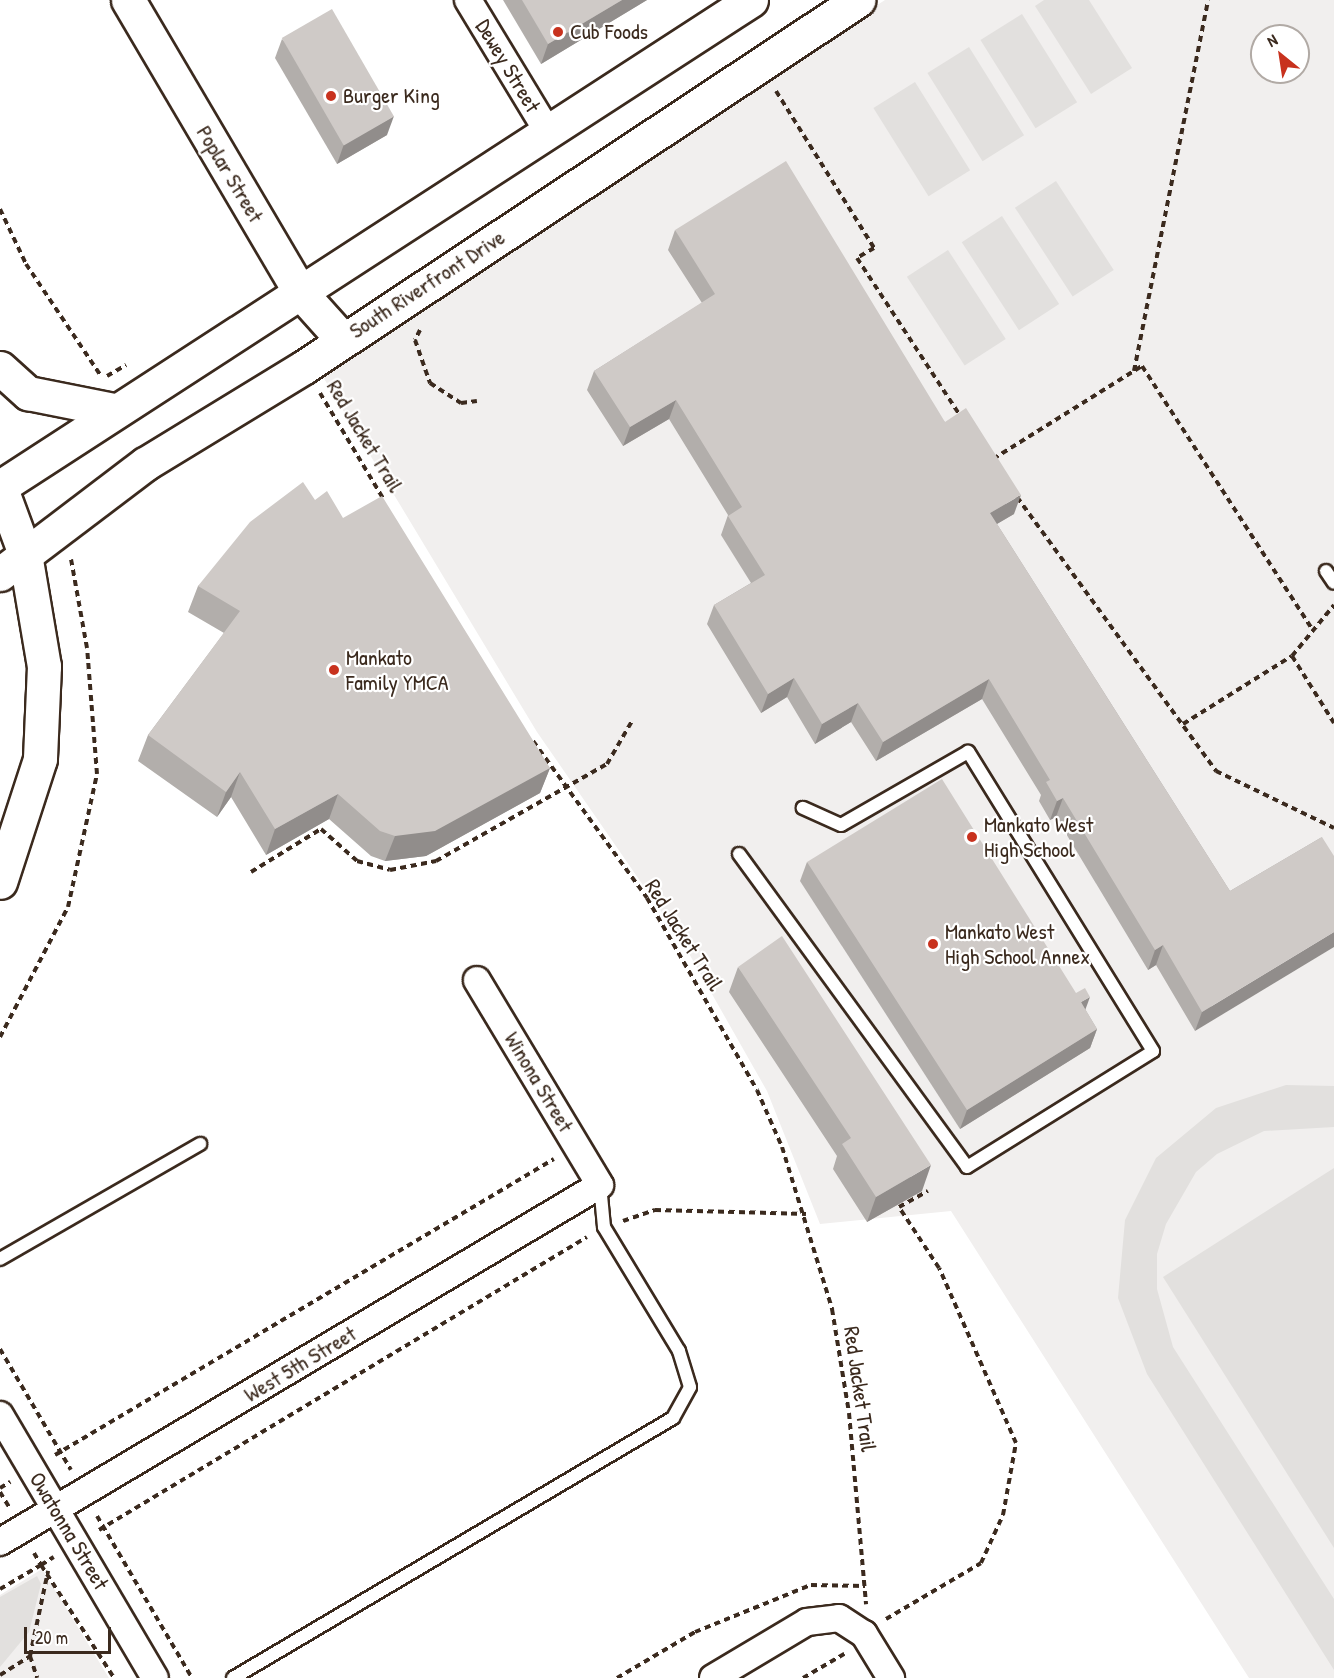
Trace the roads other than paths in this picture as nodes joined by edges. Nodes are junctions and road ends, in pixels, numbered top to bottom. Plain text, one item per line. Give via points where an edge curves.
1 (128, 0) edge
2 (468, 0) edge
3 (751, 0) edge
4 (858, 0) edge
5 (548, 132) junction
6 (300, 292) junction
7 (343, 340) junction
8 (0, 368) edge
9 (113, 410) junction
10 (0, 487) edge
11 (25, 554) junction
12 (1326, 571) dead end
13 (0, 574) edge
14 (1334, 583) edge
15 (803, 808) dead end
16 (739, 854) dead end
17 (0, 882) edge
18 (477, 980) dead end
19 (200, 1144) dead end
20 (600, 1185) junction
21 (0, 1259) edge
22 (0, 1415) edge
23 (56, 1509) junction
24 (10, 1536) edge
25 (155, 1678) edge
26 (232, 1678) edge
27 (713, 1678) edge
28 (891, 1678) edge

1 - 6 main road, Poplar Street
2 - 5 street, Dewey Street
3 - 5 main road
4 - 7 main road, South Riverfront Drive
5 - 6 main road
6 - 7 main road, Poplar Street
6 - 9 main road
7 - 11 main road, South Riverfront Drive via 145,464
8 - 9 main road via 28,393
9 - 10 main road
10 - 11 main road
11 - 13 main road, South Riverfront Drive
11 - 17 main road via 44,666 40,759
12 - 14 lane
15 - 16 lane via 842,825 968,752 1153,1051 967,1167
18 - 20 street, Winona Street
19 - 21 lane
20 - 23 street, West 5th Street
20 - 26 lane via 604,1227 679,1350 690,1387 673,1418
22 - 23 street, Owatonna Street
23 - 24 street, West 5th Street
23 - 25 street, Owatonna Street
27 - 28 street via 807,1622 839,1618 866,1631

